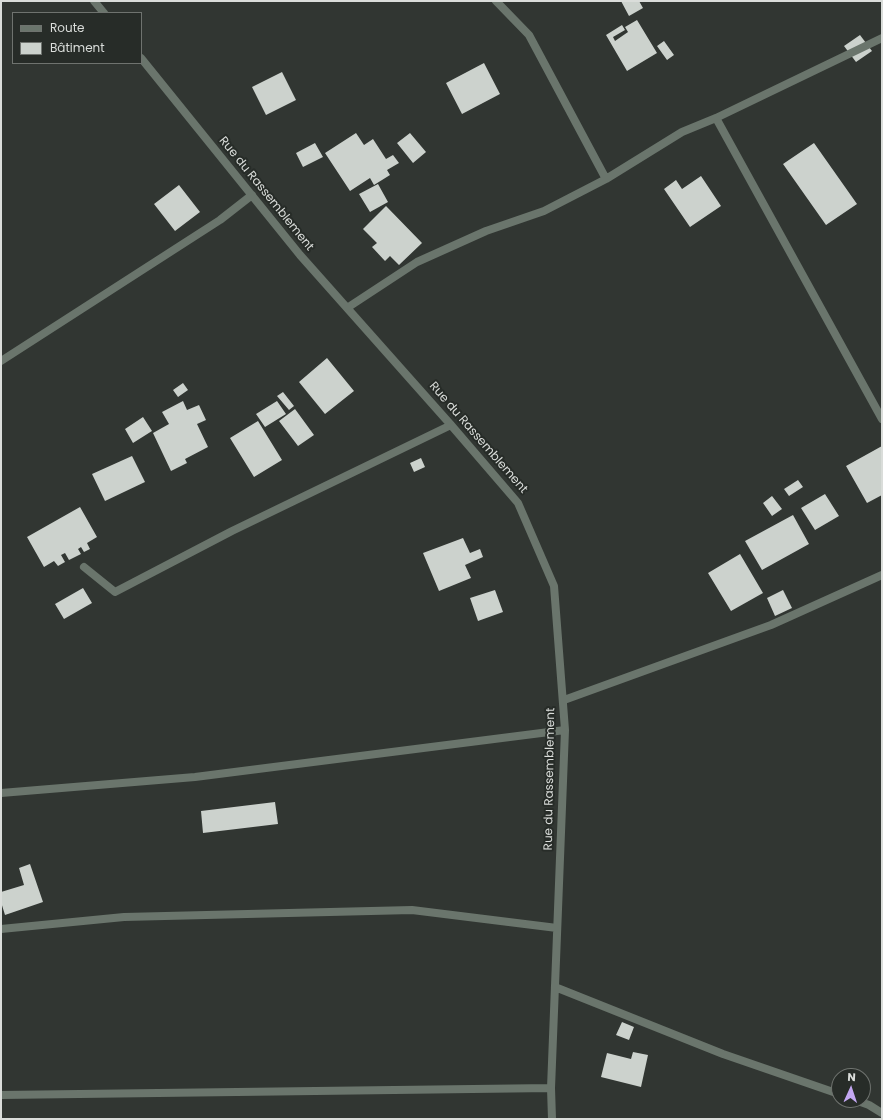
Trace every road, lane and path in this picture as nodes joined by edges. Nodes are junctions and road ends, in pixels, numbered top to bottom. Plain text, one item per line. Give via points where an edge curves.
1 (94, 1) edge
2 (496, 1) edge
3 (103, 12) edge
4 (882, 38) edge
5 (142, 59) edge
6 (716, 118) junction
7 (606, 180) junction
8 (252, 195) junction
9 (347, 308) junction
10 (1, 361) edge
11 (882, 419) edge
12 (451, 425) junction
13 (84, 566) dead end
14 (882, 575) edge
15 (564, 700) junction
16 (565, 730) junction
17 (1, 794) edge
18 (557, 928) junction
19 (1, 930) edge
20 (555, 988) junction
21 (551, 1088) junction
22 (831, 1091) edge
23 (1, 1095) edge
24 (871, 1106) edge
25 (882, 1113) edge
26 (552, 1119) edge

1 - 3 street
2 - 7 street via 529,35
4 - 6 street
5 - 8 street, Rue du Rassemblement
6 - 7 street via 682,132
6 - 11 street
7 - 9 street via 544,211 486,231 417,262
8 - 9 street, Rue du Rassemblement
8 - 10 street via 220,220
9 - 12 street, Rue du Rassemblement
12 - 13 street via 232,531 115,592
12 - 15 street, Rue du Rassemblement via 518,503 554,586
14 - 15 street via 771,624
15 - 16 street, Rue du Rassemblement
16 - 17 street via 195,777
16 - 18 street, Rue du Rassemblement
18 - 19 street via 412,910 124,917
18 - 20 street, Rue du Rassemblement
20 - 21 street, Rue du Rassemblement
20 - 22 street via 723,1054
21 - 23 street
21 - 26 street, Rue du Rassemblement
24 - 25 street

